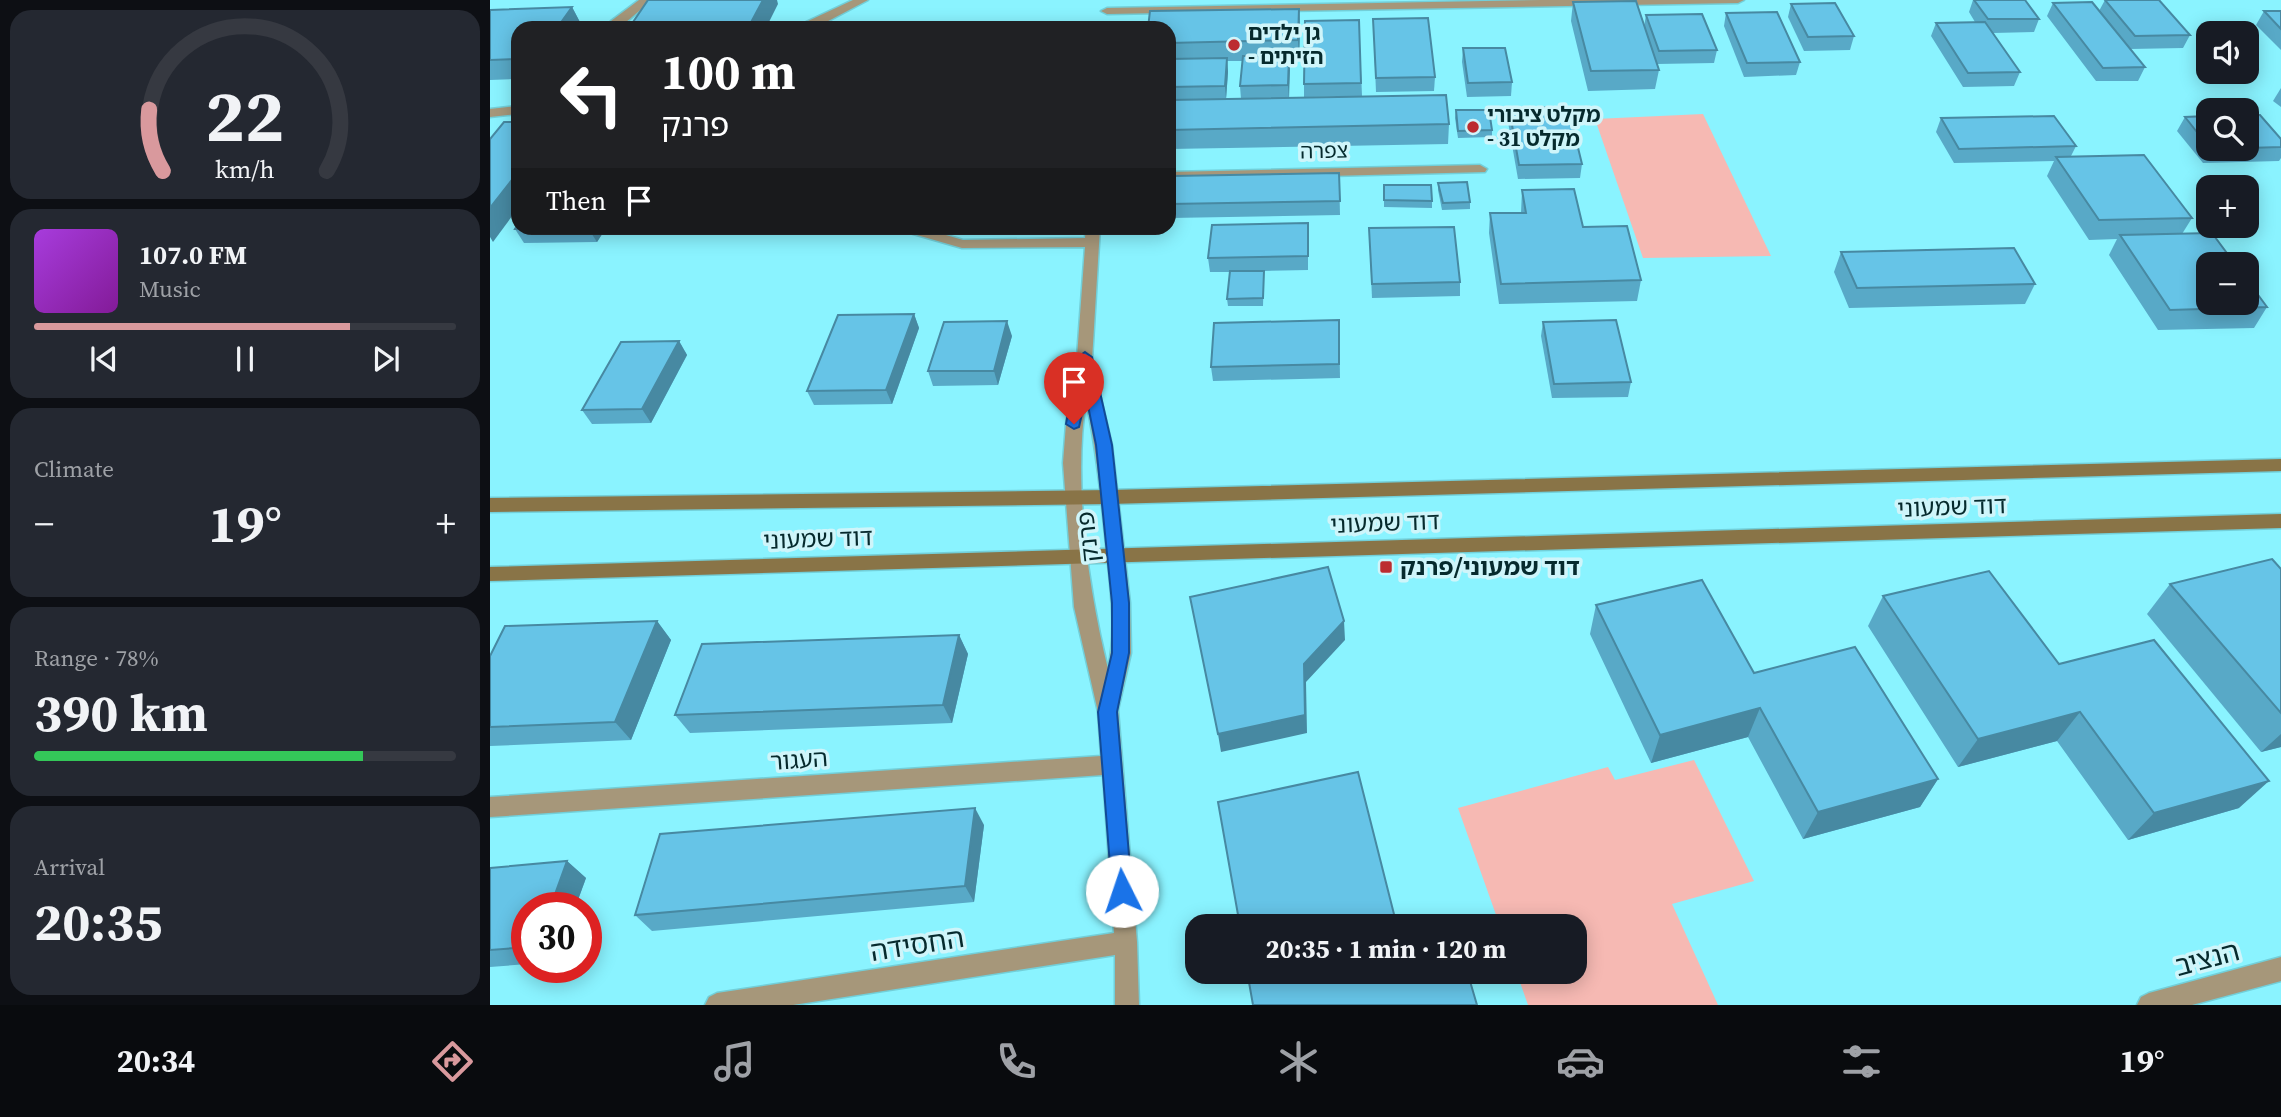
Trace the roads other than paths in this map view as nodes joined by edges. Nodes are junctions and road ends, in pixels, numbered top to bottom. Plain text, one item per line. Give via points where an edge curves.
1 (646, 0) edge
2 (862, 0) edge
3 (1738, 0) edge
4 (1107, 5) edge
5 (618, 21) edge
6 (816, 21) edge
7 (511, 111) edge
8 (490, 113) edge
9 (1479, 169) dead end
10 (1176, 176) edge
11 (932, 235) edge
12 (1093, 235) edge
13 (1085, 357) junction
14 (2281, 465) edge
15 (1110, 497) junction
16 (1075, 498) junction
17 (490, 505) edge
18 (2281, 522) edge
19 (1116, 555) junction
20 (1079, 556) junction
21 (490, 574) edge
22 (1108, 712) junction
23 (1112, 765) junction
24 (490, 807) edge
25 (1126, 942) junction
26 (2281, 969) edge
27 (717, 1005) edge
28 (1127, 1005) edge
29 (2149, 1005) edge

1 - 5 street
2 - 6 street
3 - 4 street
7 - 8 street
9 - 10 street, צפרה
11 - 12 street via 962,244
12 - 13 street, פרנק
13 - 15 street, פרנק
13 - 16 street, פרנק via 1074,424
14 - 15 main road, דוד שמעוני
15 - 16 main road, דוד שמעוני
15 - 19 street, פרנק
16 - 17 main road, דוד שמעוני
16 - 20 street, פרנק
18 - 19 main road, דוד שמעוני
19 - 20 main road, דוד שמעוני
19 - 22 street, פרנק via 1121,653
20 - 21 main road, דוד שמעוני
20 - 22 street, פרנק via 1083,607
22 - 23 street, פרנק
23 - 24 street, העגור
23 - 25 street, פרנק
25 - 27 street, החסידה
25 - 28 street, פרנק
26 - 29 street, הנציב

